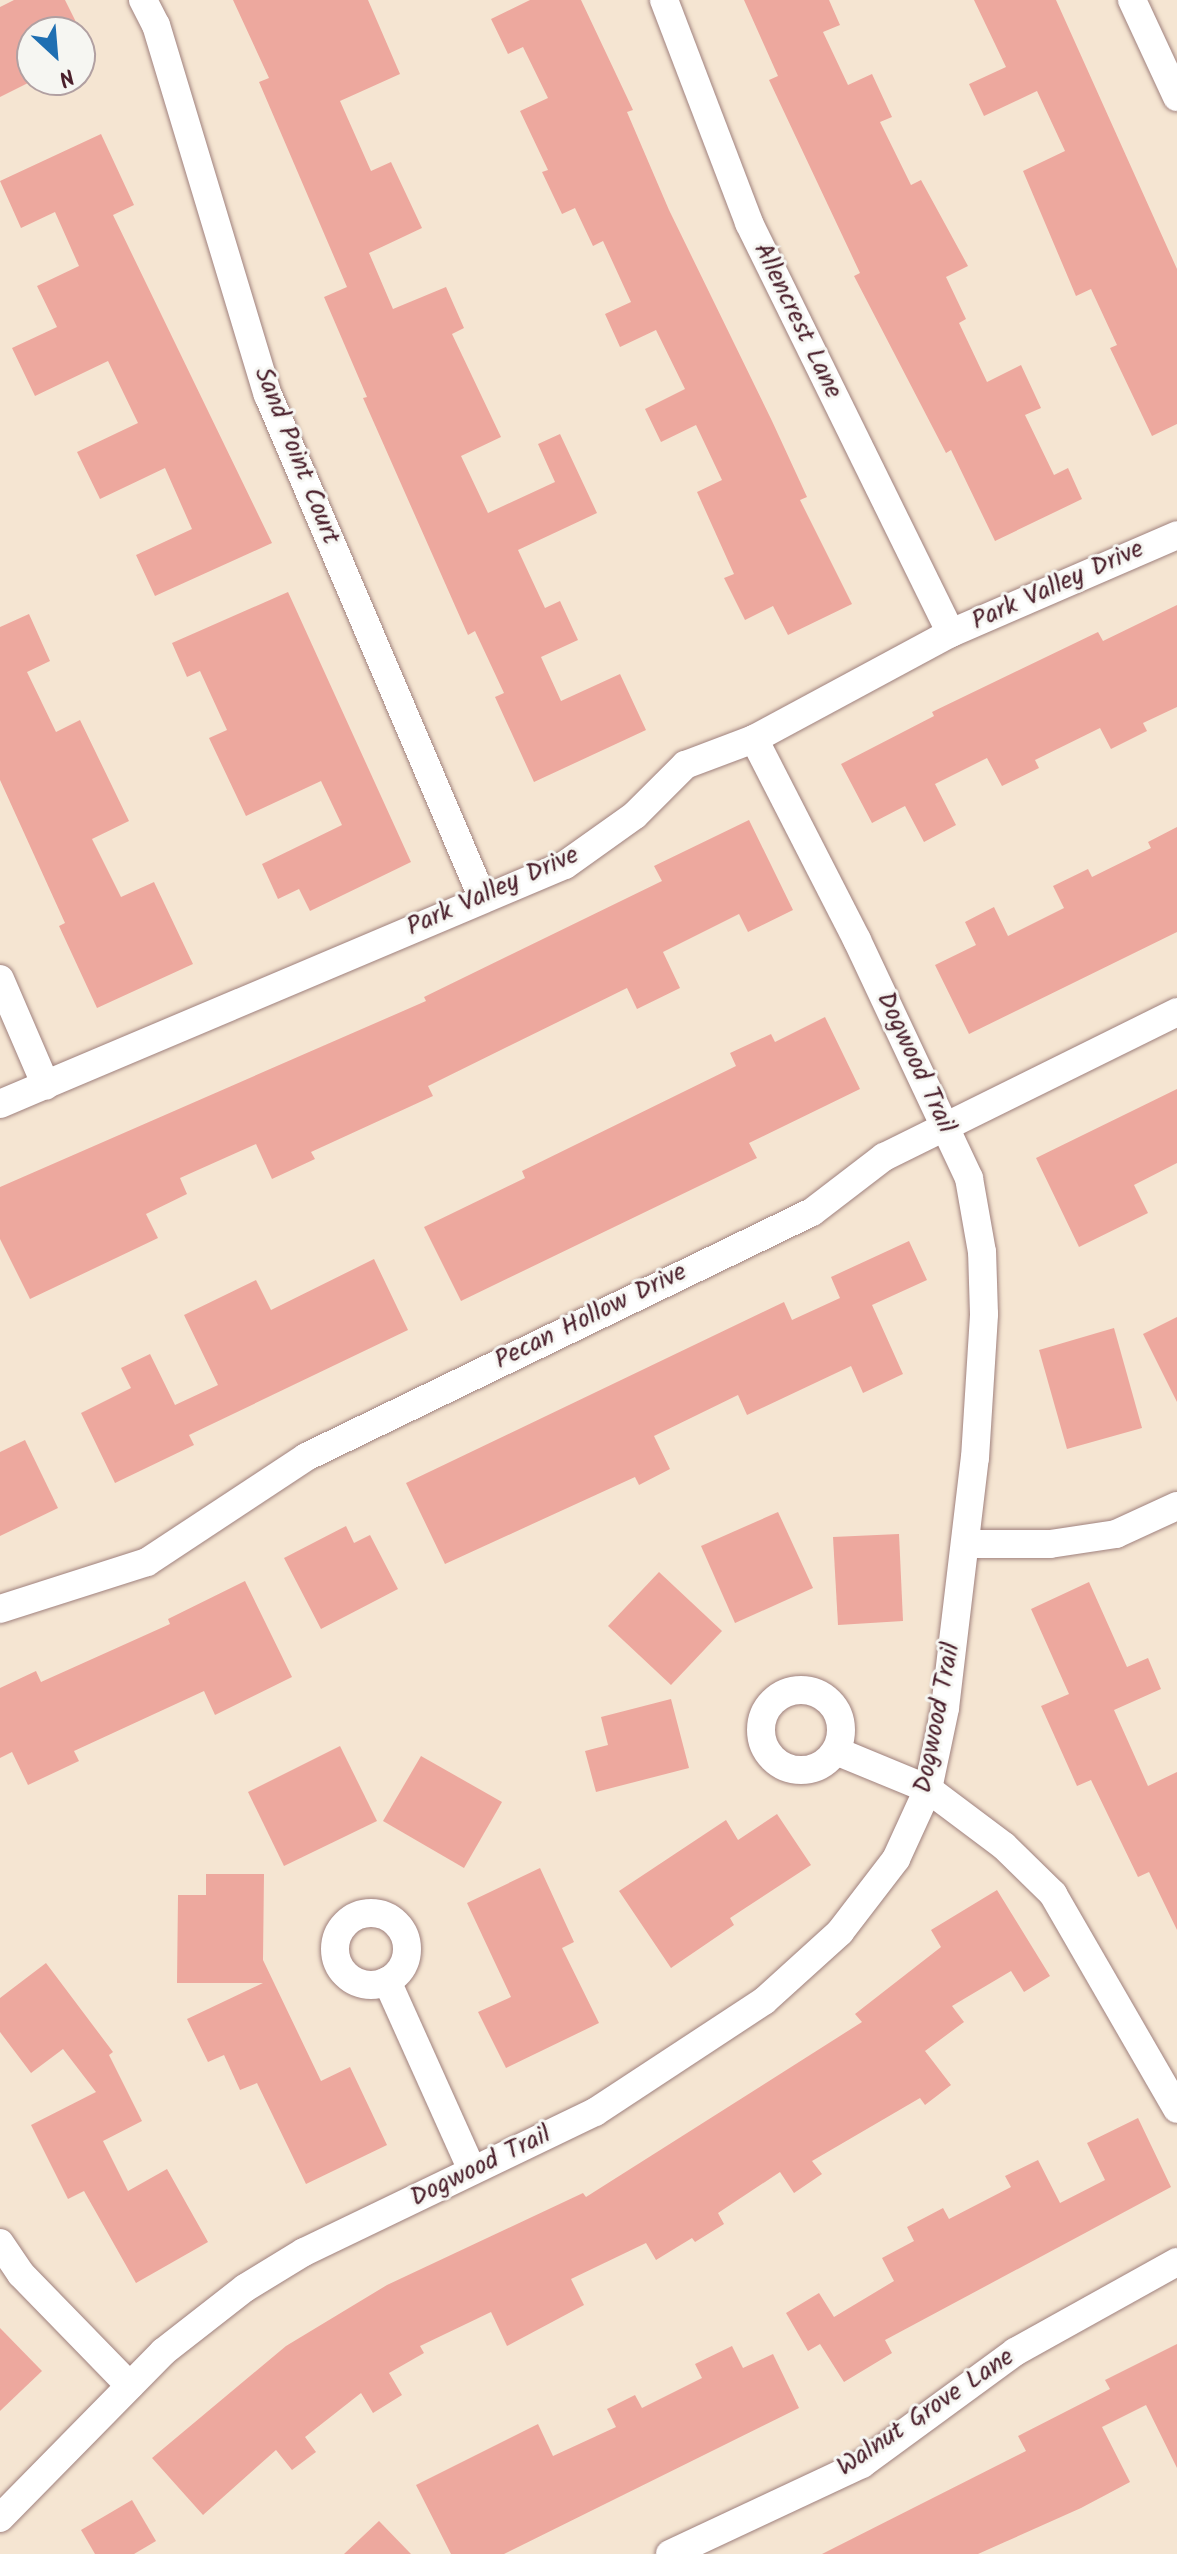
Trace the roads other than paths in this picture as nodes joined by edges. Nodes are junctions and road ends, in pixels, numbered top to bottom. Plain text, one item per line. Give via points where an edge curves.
1 (143, 0) edge
2 (664, 0) edge
3 (1132, 0) edge
4 (1175, 86) edge
5 (1177, 535) edge
6 (951, 633) junction
7 (754, 739) junction
8 (483, 899) junction
9 (0, 979) edge
10 (1177, 1012) edge
11 (46, 1086) junction
12 (0, 1104) edge
13 (944, 1125) junction
14 (1177, 1506) edge
15 (966, 1544) junction
16 (0, 1609) edge
17 (836, 1751) dead end
18 (928, 1789) junction
19 (387, 1981) dead end
20 (1177, 2109) edge
21 (472, 2170) junction
22 (0, 2243) edge
23 (1177, 2262) edge
24 (130, 2386) junction
25 (0, 2518) edge
26 (670, 2554) edge

1 - 8 street, Sand Point Court via 156,25 268,395
2 - 6 street, Allencrest Lane via 749,223
3 - 4 street
5 - 6 street, Park Valley Drive
6 - 7 street, Park Valley Drive
7 - 8 street, Park Valley Drive via 685,765 635,815 565,865
7 - 13 street, Dogwood Trail
8 - 11 street, Park Valley Drive
9 - 11 street
10 - 13 street, Pecan Hollow Drive
11 - 12 street, Park Valley Drive
13 - 15 street, Dogwood Trail via 969,1178 982,1252 983,1347
13 - 16 street, Pecan Hollow Drive via 884,1157 812,1212 306,1457 147,1562
14 - 15 street via 1116,1534 1050,1544
15 - 18 street, Dogwood Trail
17 - 18 street
18 - 20 street via 1004,1846 1053,1894
18 - 21 street, Dogwood Trail via 896,1859 840,1932 764,2001 609,2104
19 - 21 street
21 - 24 street, Dogwood Trail via 304,2252 245,2288 163,2352
22 - 24 street via 21,2274
23 - 26 street, Walnut Grove Lane via 1015,2352 862,2464
24 - 25 street, Dogwood Trail

